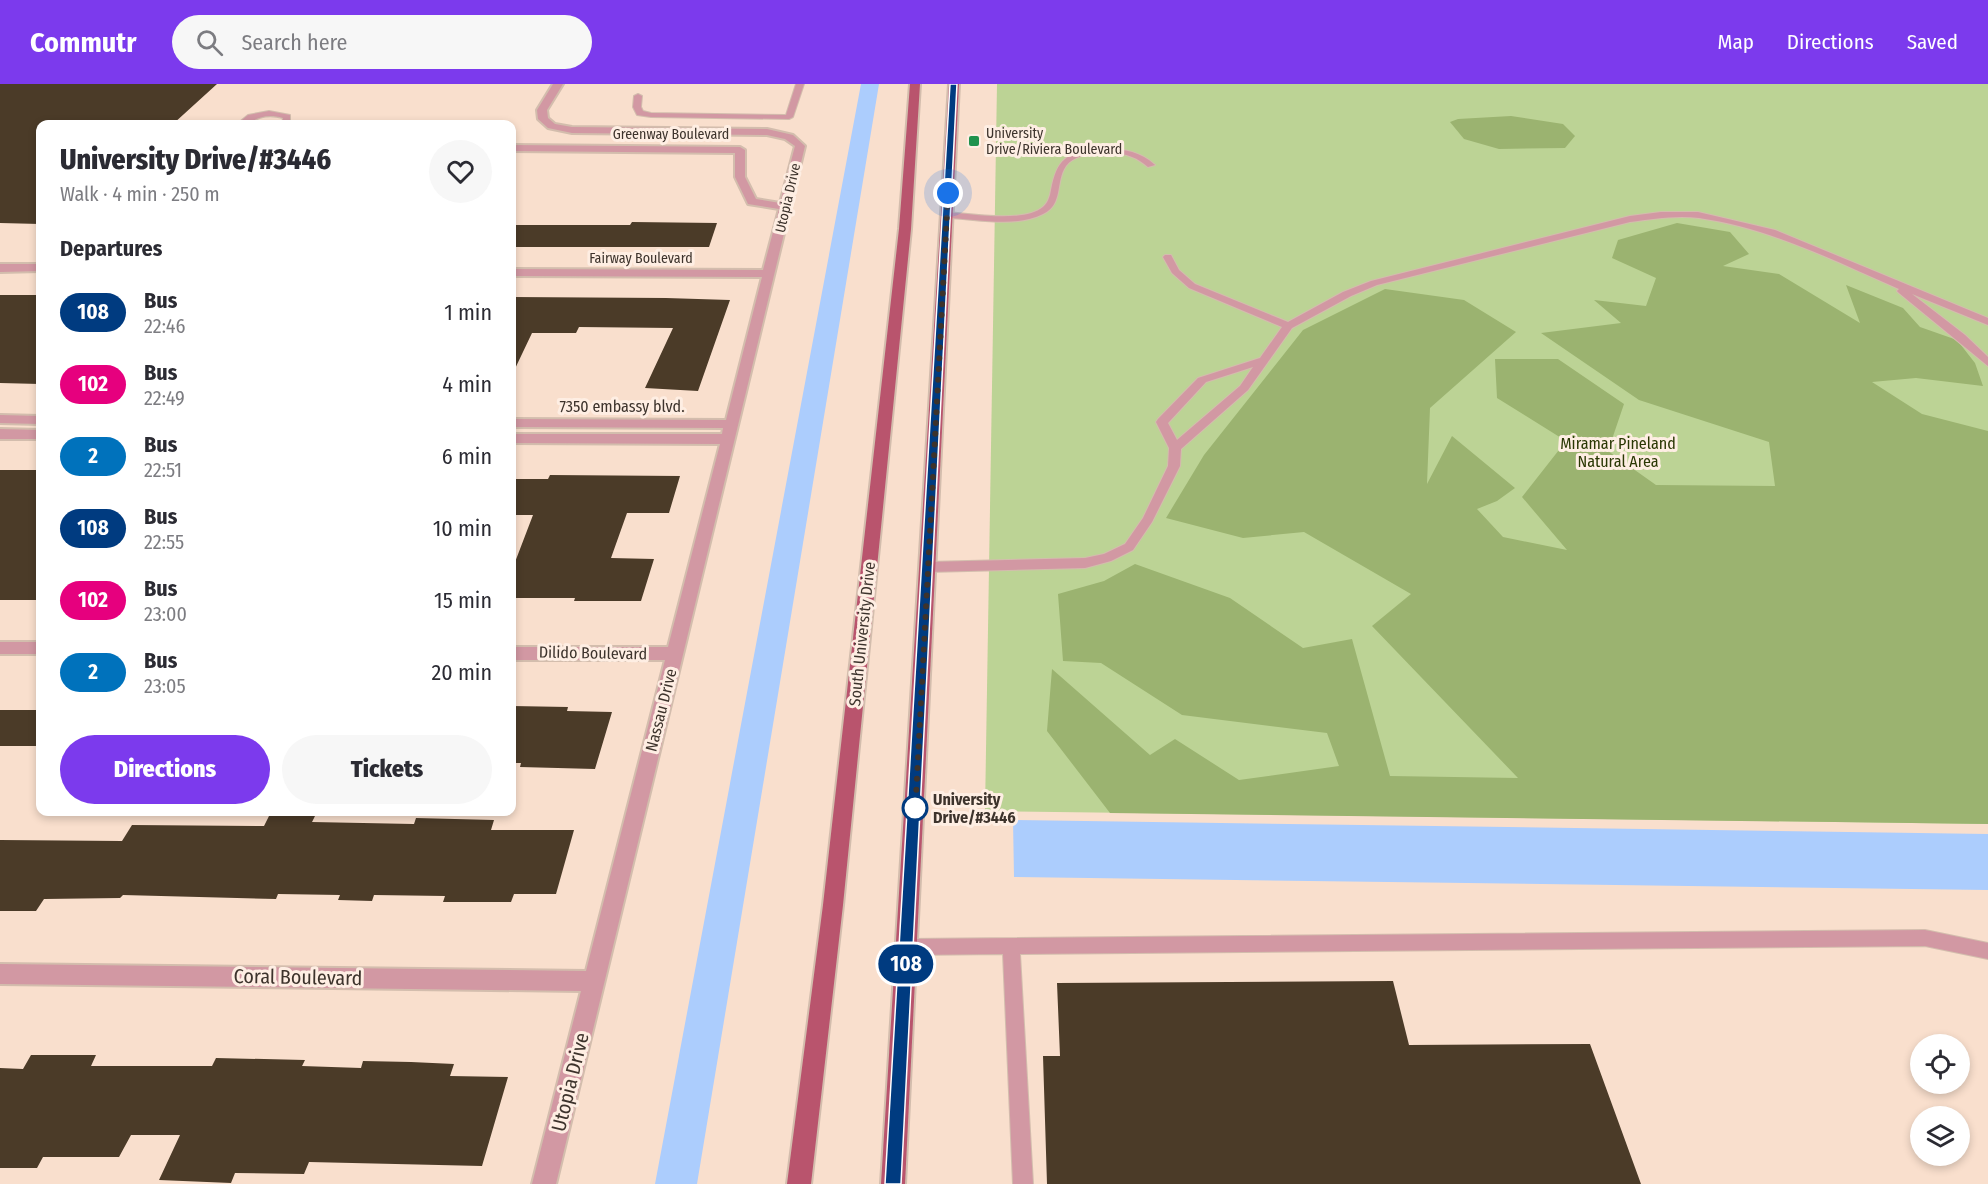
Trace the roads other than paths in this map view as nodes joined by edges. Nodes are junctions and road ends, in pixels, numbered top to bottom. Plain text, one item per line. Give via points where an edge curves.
1 (558, 84) edge
2 (800, 84) edge
3 (915, 84) edge
4 (954, 84) edge
5 (638, 96) dead end
6 (246, 120) edge
7 (287, 120) edge
8 (516, 148) edge
9 (1151, 165) dead end
10 (785, 207) junction
11 (947, 215) junction
12 (1168, 257) dead end
13 (0, 268) edge
14 (36, 268) edge
15 (516, 272) edge
16 (770, 274) junction
17 (1883, 277) junction
18 (1988, 322) edge
19 (1288, 326) junction
20 (1262, 361) junction
21 (1988, 363) edge
22 (0, 419) edge
23 (36, 420) edge
24 (516, 423) edge
25 (730, 432) junction
26 (0, 435) edge
27 (36, 435) edge
28 (516, 438) edge
29 (1175, 448) junction
30 (928, 567) junction
31 (0, 648) edge
32 (36, 648) edge
33 (516, 653) edge
34 (675, 654) junction
35 (907, 947) junction
36 (1011, 947) junction
37 (1988, 951) edge
38 (0, 974) edge
39 (595, 981) junction
40 (801, 1180) edge
41 (544, 1184) edge
42 (893, 1184) edge
43 (1023, 1184) edge

1 - 10 street, Utopia Drive via 542,110 543,119 552,126 572,130 767,132 795,139 800,146
2 - 5 lane via 789,117 651,115 640,113
3 - 40 main road, South University Drive via 904,241
4 - 11 main road
6 - 7 lane via 270,113
8 - 10 street, Greenway Boulevard via 740,150 741,185 752,202
9 - 11 lane via 1133,154 1120,152 1079,155 1065,162 1053,201 1038,213
10 - 16 street, Utopia Drive
11 - 30 main road
12 - 19 lane via 1175,272 1192,286
13 - 14 street
15 - 16 street, Fairway Boulevard
16 - 25 street, Utopia Drive
17 - 18 lane
17 - 19 lane via 1772,232 1698,215 1661,215 1630,219 1374,283
17 - 21 lane via 1961,337
19 - 20 lane
20 - 29 lane via 1244,388
20 - 29 lane via 1202,380 1162,422
22 - 23 street
24 - 25 street, 7350 embassy blvd.
25 - 28 street
25 - 34 street, Nassau Drive
26 - 27 street
29 - 30 lane via 1174,466 1148,519 1129,547 1107,558 1085,563
30 - 35 main road
31 - 32 street
33 - 34 street, Dilido Boulevard
34 - 39 street, Nassau Drive
35 - 36 lane
35 - 42 main road
36 - 37 lane via 1925,938
36 - 43 lane
38 - 39 street, Coral Boulevard
39 - 41 street, Utopia Drive

